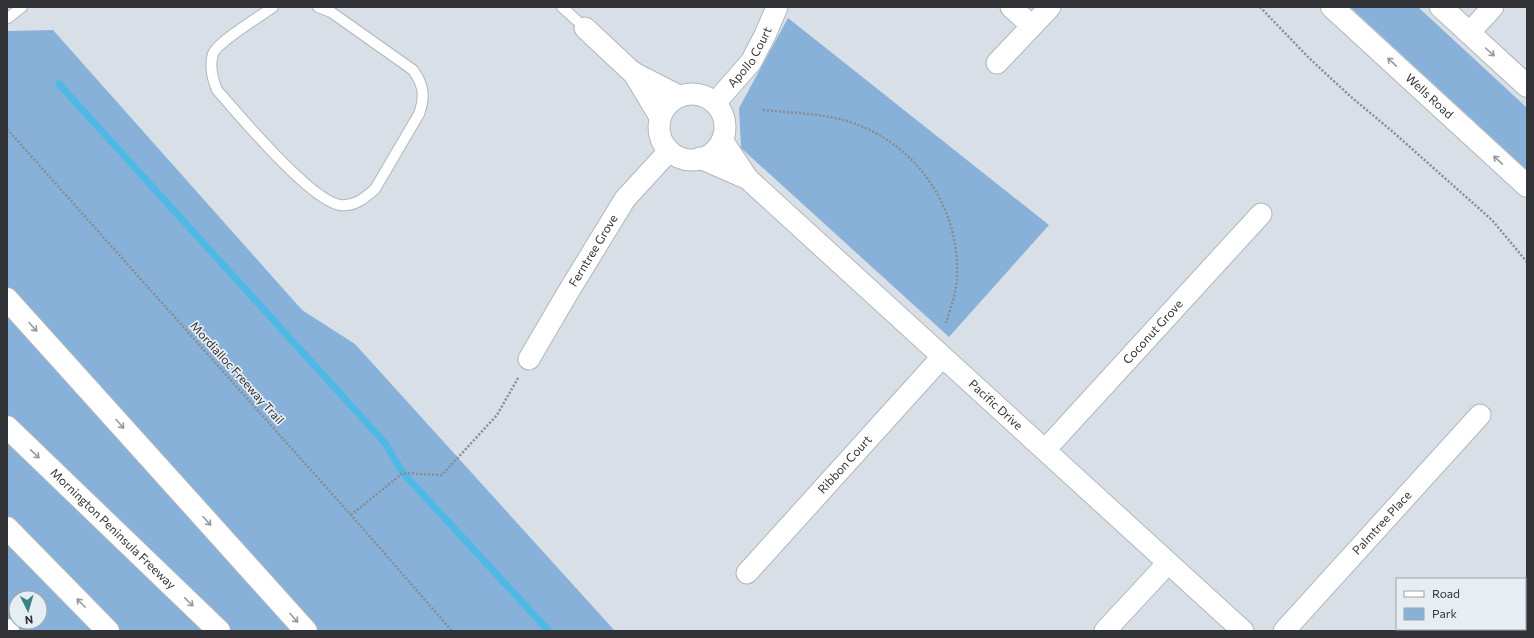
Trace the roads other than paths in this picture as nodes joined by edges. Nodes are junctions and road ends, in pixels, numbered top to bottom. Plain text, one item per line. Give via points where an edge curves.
1 (22, 7) edge
2 (273, 7) edge
3 (318, 7) edge
4 (562, 7) edge
5 (777, 7) edge
6 (1011, 7) edge
7 (1050, 7) edge
8 (1332, 7) edge
9 (1441, 7) edge
10 (1493, 7) edge
11 (8, 18) dead end
12 (1032, 26) junction
13 (585, 28) joint
14 (1469, 33) junction
15 (998, 63) dead end
16 (632, 72) junction
17 (1527, 86) edge
18 (679, 96) junction
19 (715, 103) junction
20 (660, 117) junction
21 (722, 140) junction
22 (669, 150) junction
23 (700, 158) junction
24 (748, 179) junction
25 (1527, 186) edge
26 (1261, 214) dead end
27 (7, 299) edge
28 (942, 357) junction
29 (529, 359) road end
30 (1480, 415) dead end
31 (7, 427) edge
32 (1045, 450) junction
33 (7, 528) edge
34 (1168, 563) junction
35 (747, 573) dead end
36 (108, 631) edge
37 (219, 631) edge
38 (306, 631) edge
39 (1105, 631) edge
40 (1243, 631) edge
41 (1284, 631) edge

1 - 11 lane
2 - 3 lane via 222,43 213,54 213,78 217,90 281,161 309,187 327,201 340,205 352,204 365,198 375,189 419,114 423,90 413,70 331,12
4 - 13 lane
5 - 19 street, Apollo Court via 751,62
6 - 12 street
7 - 12 street
25 -> 8 main road, Wells Road
9 - 14 main road
10 - 14 street
12 - 15 street
13 - 16 street
14 -> 17 main road
16 - 18 street
16 - 20 street
18 - 19 street via 698,94
18 - 20 street via 664,108
19 - 21 street via 724,121
20 - 22 street via 660,135
21 - 23 street via 709,154
21 - 24 street, Pacific Drive
22 - 23 street via 683,158
22 - 29 street, Ferntree Grove via 625,200
23 - 24 street, Pacific Drive
24 - 28 street, Pacific Drive
26 - 32 street, Coconut Grove
27 -> 38 main road
28 - 32 street, Pacific Drive
28 - 35 street, Ribbon Court
30 - 41 street, Palmtree Place
31 -> 37 main road, Mornington Peninsula Freeway
32 - 34 street, Pacific Drive
36 -> 33 main road
34 - 39 street
34 - 40 street, Pacific Drive

